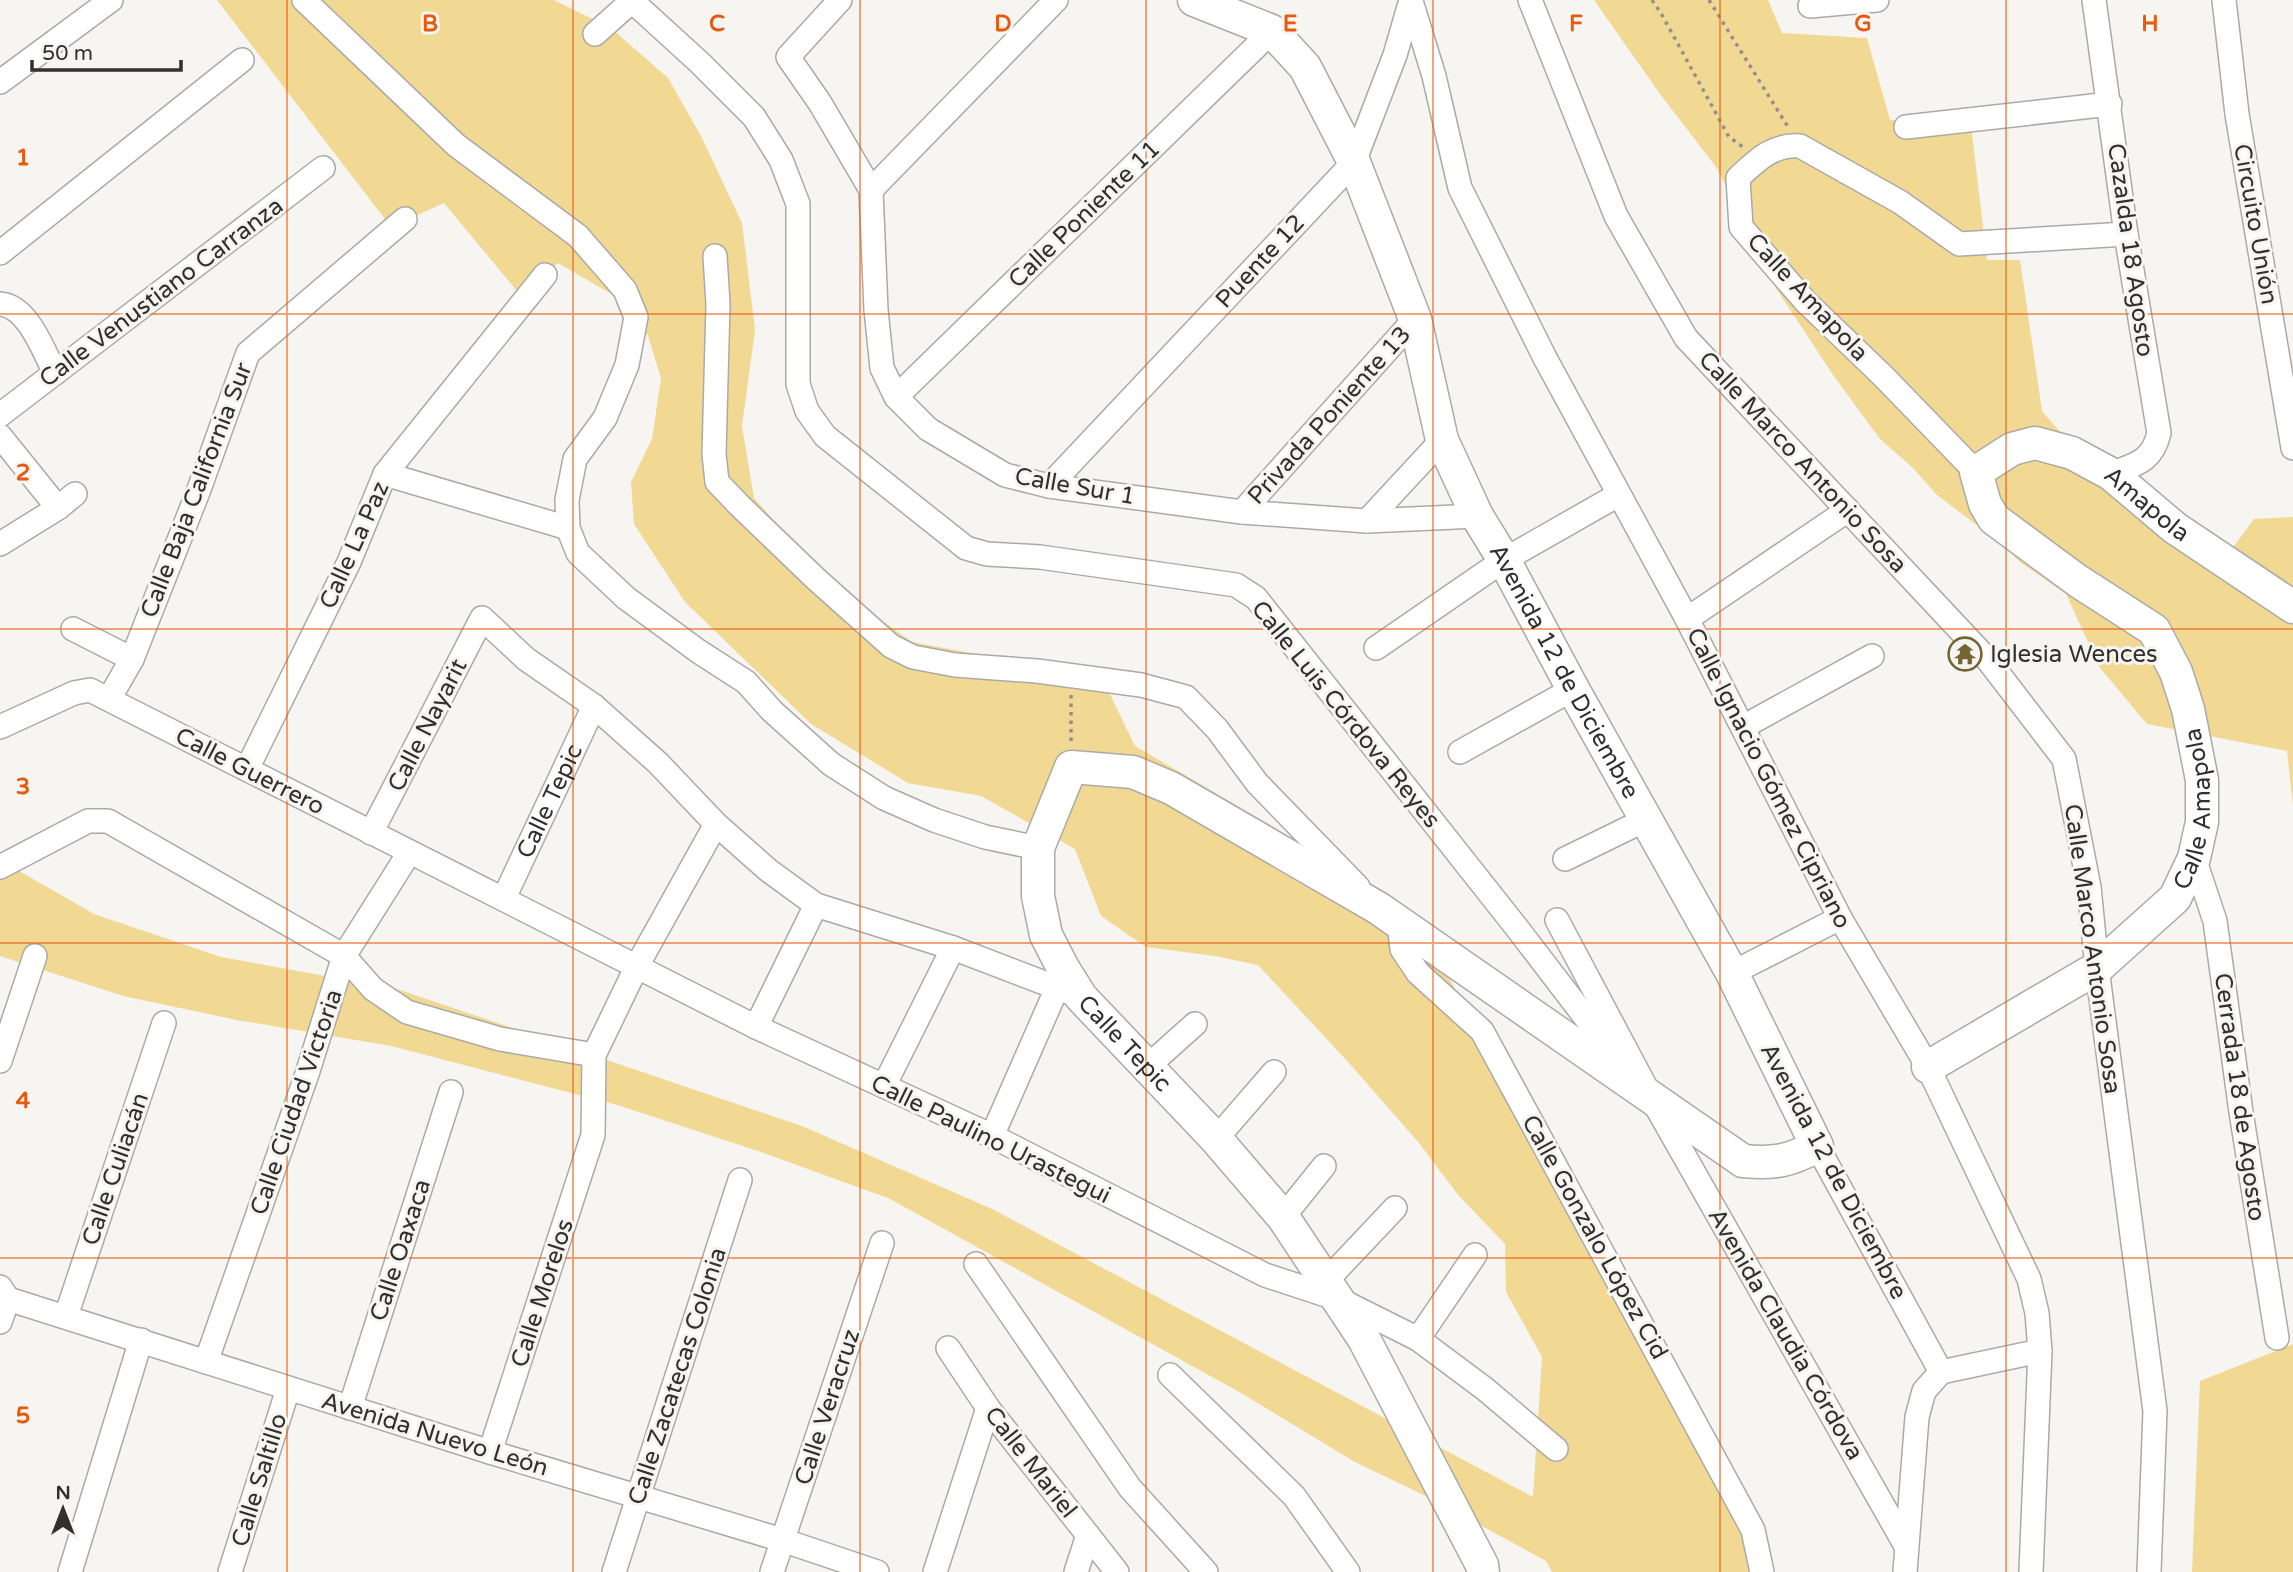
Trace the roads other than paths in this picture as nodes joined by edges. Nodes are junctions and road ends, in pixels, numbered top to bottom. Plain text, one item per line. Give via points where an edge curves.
1 (111, 0) edge
2 (304, 0) edge
3 (841, 0) edge
4 (1056, 0) edge
5 (1194, 0) edge
6 (1530, 0) edge
7 (1877, 0) edge
8 (2094, 0) edge
9 (2224, 0) edge
10 (633, 1) edge
11 (1411, 1) edge
12 (1810, 6) dead end
13 (1272, 31) junction
14 (595, 34) dead end
15 (243, 60) dead end
16 (0, 82) edge
17 (2110, 104) junction
18 (1906, 127) dead end
19 (1354, 162) junction
20 (323, 168) dead end
21 (871, 190) junction
22 (405, 219) dead end
23 (2126, 233) junction
24 (0, 253) edge
25 (715, 256) dead end
26 (545, 275) dead end
27 (0, 304) edge
28 (1415, 319) junction
29 (55, 373) junction
30 (896, 397) junction
31 (0, 415) edge
32 (0, 436) edge
33 (1442, 440) junction
34 (2293, 448) edge
35 (1992, 461) junction
36 (385, 474) junction
37 (2111, 474) junction
38 (1049, 486) junction
39 (1618, 495) junction
40 (1848, 510) junction
41 (1242, 512) junction
42 (1477, 516) junction
43 (1367, 521) junction
44 (568, 528) junction
45 (0, 544) edge
46 (1504, 560) junction
47 (2293, 607) edge
48 (482, 618) joint
49 (1687, 619) junction
50 (73, 629) dead end
51 (1376, 648) dead end
52 (1872, 656) dead end
53 (132, 659) junction
54 (1573, 690) junction
55 (100, 695) junction
56 (594, 706) junction
57 (0, 727) edge
58 (1743, 727) junction
59 (1460, 752) dead end
60 (247, 769) junction
61 (1647, 819) junction
62 (716, 824) junction
63 (371, 833) junction
64 (1042, 839) junction
65 (409, 853) junction
66 (2193, 858) junction
67 (1565, 859) dead end
68 (0, 867) edge
69 (504, 898) junction
70 (816, 905) junction
71 (1389, 916) junction
72 (1840, 918) junction
73 (1557, 920) dead end
74 (953, 948) junction
75 (35, 956) dead end
76 (344, 956) junction
77 (637, 966) junction
78 (2097, 968) junction
79 (1732, 973) junction
80 (1069, 992) junction
81 (164, 1023) dead end
82 (1195, 1024) dead end
83 (755, 1027) junction
84 (594, 1055) junction
85 (0, 1061) edge
86 (1147, 1067) junction
87 (1928, 1067) junction
88 (1630, 1071) junction
89 (1274, 1072) dead end
90 (884, 1086) junction
91 (451, 1092) dead end
92 (1652, 1099) junction
93 (992, 1136) junction
94 (1216, 1139) junction
95 (1817, 1146) junction
96 (1324, 1166) dead end
97 (740, 1180) dead end
98 (1395, 1208) dead end
99 (1283, 1217) junction
100 (881, 1243) dead end
101 (1475, 1255) dead end
102 (976, 1264) dead end
103 (1332, 1290) junction
104 (4, 1293) edge
105 (66, 1316) junction
106 (0, 1322) edge
107 (2277, 1338) dead end
108 (1418, 1339) junction
109 (141, 1340) junction
110 (948, 1348) dead end
111 (2040, 1351) junction
112 (206, 1362) junction
113 (1941, 1372) junction
114 (1170, 1376) dead end
115 (288, 1388) junction
116 (350, 1408) junction
117 (988, 1408) junction
118 (1556, 1450) dead end
119 (490, 1452) junction
120 (639, 1495) junction
121 (1088, 1535) junction
122 (782, 1540) junction
123 (1906, 1546) junction
124 (70, 1572) edge
125 (230, 1572) edge
126 (614, 1572) edge
127 (772, 1572) edge
128 (877, 1572) edge
129 (935, 1572) edge
130 (1076, 1572) edge
131 (1117, 1572) edge
132 (1206, 1572) edge
133 (1348, 1572) edge
134 (1483, 1572) edge
135 (1762, 1572) edge
136 (1905, 1572) edge
137 (2031, 1572) edge
138 (2149, 1572) edge

1 - 16 street
2 - 44 street via 456,145 578,236 625,290 636,317 627,365 605,418 575,459 567,500
3 - 21 street, Calle Sur 1 via 788,57
4 - 21 street
5 - 13 street, Avenida 12 de Diciembre
6 - 40 street, Calle Marco Antonio Sosa via 1616,216 1686,338
7 - 12 street
8 - 17 street, Cazalda 18 Agosto
9 - 34 street, Circuito Unión via 2237,114
10 - 14 street
10 - 88 street, Calle Luis Córdova Reyes via 754,117 781,160 799,204 797,384 807,411 825,436 966,548 1236,584 1256,598
11 - 19 street, Puente 12
11 - 39 street, Calle Ignacio Gómez Cipriano via 1460,188
13 - 19 street, Avenida 12 de Diciembre via 1305,67
13 - 30 street, Calle Poniente 11
15 - 24 street
17 - 18 street
17 - 23 street, Cazalda 18 Agosto
19 - 28 street, Avenida 12 de Diciembre
19 - 38 street, Puente 12
20 - 29 street, Calle Venustiano Carranza
21 - 30 street, Calle Sur 1 via 883,368
22 - 53 street, Calle Baja California Sur via 248,353
23 - 35 street, Calle Amapola via 1959,244 1900,202 1800,146 1787,145 1759,158 1738,178 1741,227 1805,301 1883,376
23 - 37 street, Cazalda 18 Agosto via 2159,433 2147,459
25 - 71 street via 713,454 717,482 816,579 891,646 913,657 1141,685 1186,697 1257,782
26 - 36 street, Calle La Paz
27 - 29 street via 23,313
28 - 33 street, Avenida 12 de Diciembre
28 - 41 street, Privada Poniente 13
29 - 31 street, Calle Venustiano Carranza
30 - 38 street, Calle Sur 1 via 928,429 1005,475
32 - 45 street via 66,501
33 - 42 street, Avenida 12 de Diciembre
33 - 43 street
35 - 37 street, Amapola via 2035,443 2073,453
35 - 66 street, Calle Amapola via 1985,504 1994,519 2154,630 2176,672 2202,780 2202,822
36 - 44 street
36 - 60 street, Calle La Paz via 349,562
37 - 47 street, Amapola via 2175,528
38 - 41 street, Calle Sur 1
39 - 46 street
39 - 49 street, Calle Ignacio Gómez Cipriano
40 - 49 street
40 - 78 street, Calle Marco Antonio Sosa via 1988,660 2064,759 2089,887
41 - 43 street, Calle Sur 1
42 - 43 street, Calle Sur 1
42 - 46 street, Avenida 12 de Diciembre
44 - 64 street via 578,553 626,598 746,682 831,764 884,798 934,820 985,837
46 - 51 street
46 - 54 street, Avenida 12 de Diciembre
48 - 56 street, Calle Tepic via 526,659
48 - 63 street, Calle Nayarit
49 - 58 street, Calle Ignacio Gómez Cipriano
50 - 53 street
52 - 58 street
53 - 55 street, Calle Baja California Sur
54 - 59 street
54 - 61 street, Avenida 12 de Diciembre
55 - 57 street via 74,693
55 - 60 street, Calle Guerrero
56 - 62 street, Calle Tepic via 658,762
56 - 69 street, Calle Tepic
58 - 72 street, Calle Ignacio Gómez Cipriano
60 - 63 street, Calle Guerrero
61 - 67 street
61 - 79 street, Avenida 12 de Diciembre
62 - 70 street, Calle Tepic
62 - 77 street
63 - 65 street, Calle Guerrero
64 - 71 street via 1067,775 1133,772 1171,788
64 - 80 street via 1038,896 1046,935
65 - 69 street, Calle Paulino Urastegui
65 - 76 street, Calle Ciudad Victoria
66 - 78 street, Calle Amapola via 2175,898
66 - 107 street, Cerrada 18 de Agosto via 2215,921
68 - 76 street via 88,821 108,821
69 - 77 street, Calle Paulino Urastegui
70 - 74 street, Calle Tepic
70 - 83 street
71 - 88 street
71 - 135 street, Calle Gonzalo López Cid via 1418,973 1482,1031 1753,1530
72 - 79 street
72 - 87 street, Calle Ignacio Gómez Cipriano
73 - 88 street
74 - 80 street, Calle Tepic
74 - 90 street
75 - 85 street
76 - 84 street via 373,989 407,1012 500,1039
76 - 112 street, Calle Ciudad Victoria
77 - 83 street, Calle Paulino Urastegui
77 - 84 street
78 - 87 street, Calle Amapola
78 - 138 street, Calle Marco Antonio Sosa via 2155,1412
79 - 95 street, Avenida 12 de Diciembre
80 - 86 street, Calle Tepic
80 - 93 street
81 - 105 street, Calle Culiacán
82 - 86 street
83 - 90 street, Calle Paulino Urastegui
84 - 119 street, Calle Morelos via 593,1135
86 - 94 street, Calle Tepic
87 - 111 street, Calle Ignacio Gómez Cipriano via 2029,1279
88 - 92 street
89 - 94 street
90 - 93 street, Calle Paulino Urastegui
91 - 116 street, Calle Oaxaca
92 - 95 street via 1743,1161 1770,1163 1797,1157
92 - 123 street, Avenida Claudia Córdova
93 - 103 street, Calle Paulino Urastegui via 1265,1275
94 - 99 street, Calle Tepic
95 - 113 street, Avenida 12 de Diciembre
96 - 99 street
97 - 120 street, Calle Zacatecas Colonia
98 - 103 street
99 - 103 street, Calle Tepic
100 - 122 street, Calle Veracruz
101 - 108 street
102 - 132 street via 1130,1488
103 - 108 street, Calle Paulino Urastegui
103 - 134 street, Calle Tepic via 1364,1339
104 - 105 street, Avenida Nuevo León
104 - 106 street
105 - 109 street, Avenida Nuevo León
108 - 118 street, Calle Paulino Urastegui
109 - 112 street, Avenida Nuevo León
109 - 124 street
110 - 117 street, Calle Mariel
111 - 113 street
111 - 137 street, Calle Ignacio Gómez Cipriano
112 - 115 street, Avenida Nuevo León
113 - 123 street via 1924,1391 1917,1417
114 - 133 street via 1294,1496
115 - 116 street, Avenida Nuevo León
115 - 125 street, Calle Saltillo
116 - 119 street, Avenida Nuevo León
117 - 121 street, Calle Mariel
117 - 129 street
119 - 120 street, Avenida Nuevo León
120 - 122 street, Avenida Nuevo León
120 - 126 street, Calle Zacatecas Colonia
121 - 130 street
121 - 131 street, Calle Mariel
122 - 127 street, Calle Veracruz
122 - 128 street, Avenida Nuevo León
123 - 136 street

